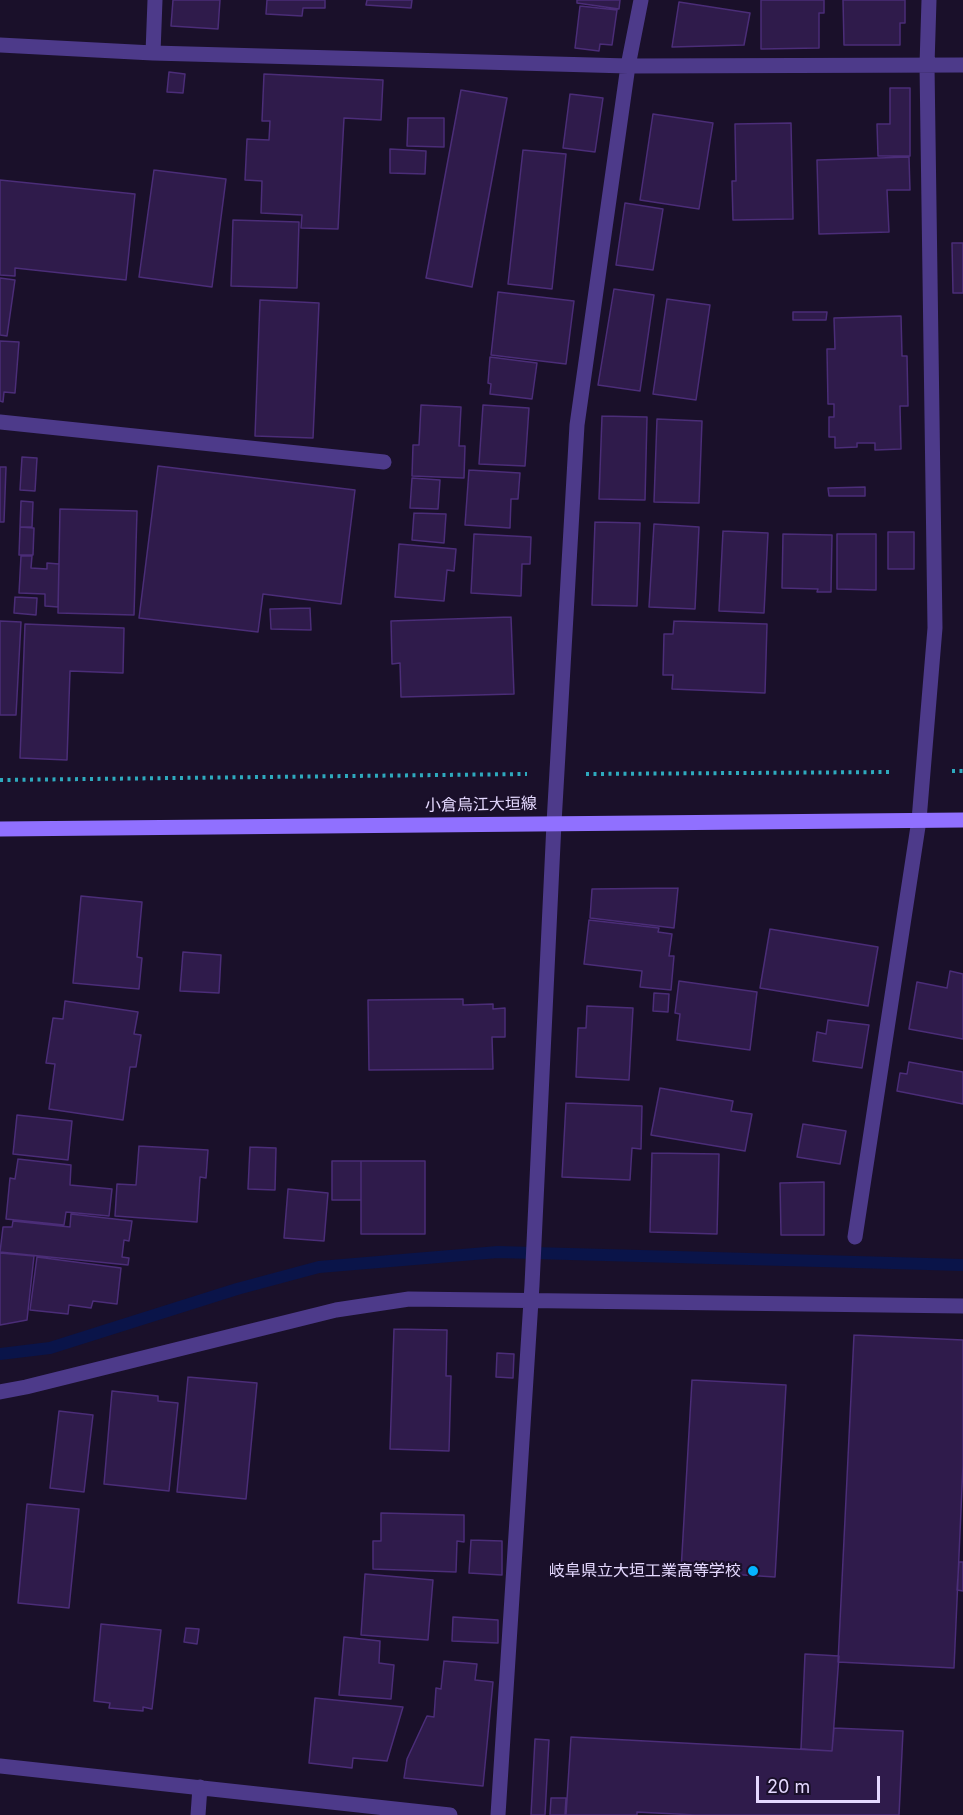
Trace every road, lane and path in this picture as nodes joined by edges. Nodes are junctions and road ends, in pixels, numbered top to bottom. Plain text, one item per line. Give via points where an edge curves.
1 (154, 0) edge
2 (641, 0) edge
3 (929, 0) edge
4 (0, 45) edge
5 (153, 53) junction
6 (927, 65) junction
7 (963, 65) edge
8 (628, 66) junction
9 (0, 422) edge
10 (384, 462) dead end
11 (923, 771) junction
12 (963, 771) edge
13 (557, 774) junction
14 (0, 780) edge
15 (919, 820) junction
16 (963, 820) edge
17 (554, 823) junction
18 (0, 829) edge
19 (855, 1237) dead end
20 (531, 1302) junction
21 (963, 1306) edge
22 (0, 1392) edge
23 (0, 1766) edge
24 (200, 1787) junction
25 (198, 1815) edge
26 (450, 1815) edge
27 (498, 1815) edge

1 - 5 street
2 - 8 street
3 - 6 street
4 - 5 street
5 - 8 street
6 - 7 street
6 - 8 street
6 - 11 street via 935,627
8 - 13 street via 577,425
9 - 10 street
11 - 12 path
11 - 13 path
11 - 15 street
13 - 14 path
13 - 17 street
15 - 16 main road, 小倉烏江大垣線
15 - 17 main road, 小倉烏江大垣線
15 - 19 street
17 - 18 main road, 小倉烏江大垣線
17 - 20 street
20 - 21 street
20 - 22 street via 408,1299 336,1310
20 - 27 street
23 - 24 street
24 - 25 street
24 - 26 street

